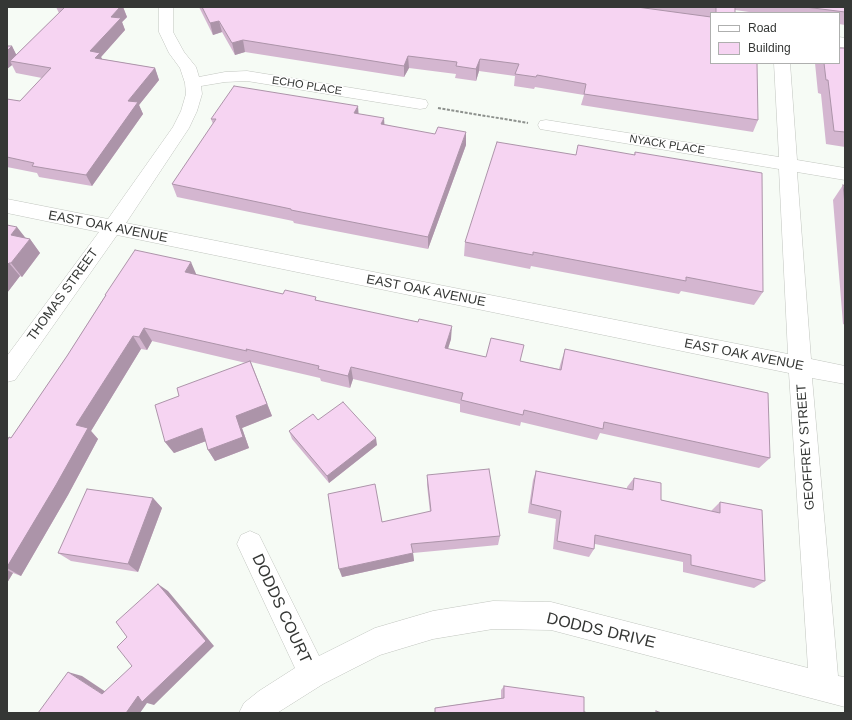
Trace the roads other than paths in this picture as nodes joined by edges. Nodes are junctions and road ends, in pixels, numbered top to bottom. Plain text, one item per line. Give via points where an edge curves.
1 (166, 7) edge
2 (782, 64) edge
3 (193, 82) junction
4 (420, 104) road end
5 (546, 125) road end
6 (789, 165) junction
7 (845, 174) edge
8 (7, 206) edge
9 (112, 228) junction
10 (800, 366) junction
11 (7, 373) edge
12 (845, 375) edge
13 (250, 544) dead end
14 (313, 674) junction
15 (834, 689) edge
16 (254, 713) edge

1 - 3 street, THOMAS STREET via 166,32 188,67
2 - 6 street, GEOFFREY STREET
3 - 4 street, ECHO PLACE via 225,76 247,76
3 - 9 street, THOMAS STREET via 194,94 181,128
5 - 6 street, NYACK PLACE
6 - 7 street, NYACK PLACE
6 - 10 street, GEOFFREY STREET
8 - 9 street, EAST OAK AVENUE
9 - 10 street, EAST OAK AVENUE
9 - 11 street, THOMAS STREET
10 - 12 street, EAST OAK AVENUE
10 - 15 street, GEOFFREY STREET
13 - 14 street, DODDS COURT
14 - 15 street, DODDS DRIVE via 374,642 433,625 493,616 551,616
14 - 16 street, DODDS DRIVE

